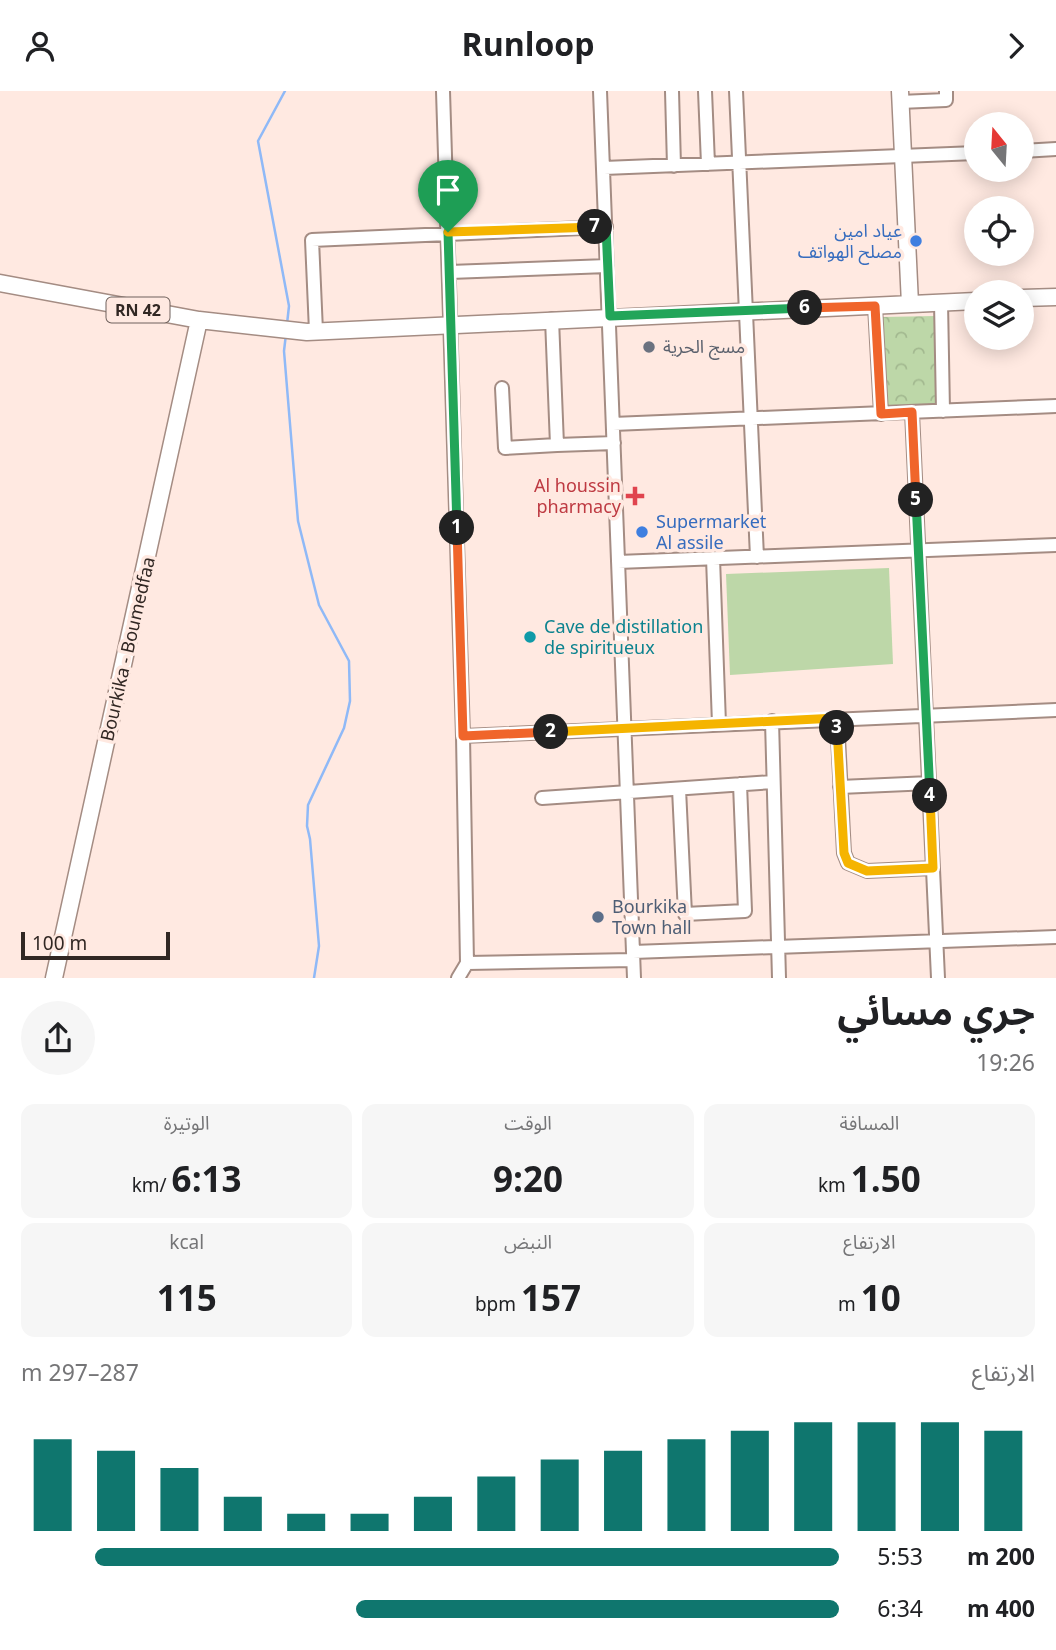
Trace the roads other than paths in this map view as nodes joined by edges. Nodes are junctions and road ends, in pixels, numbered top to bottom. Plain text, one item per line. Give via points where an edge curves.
1 (443, 91) edge
2 (600, 91) edge
3 (672, 91) edge
4 (705, 91) edge
5 (736, 91) edge
6 (946, 91) edge
7 (900, 96) edge
8 (1056, 149) edge
9 (1034, 150) edge
10 (964, 154) edge
11 (901, 157) junction
12 (739, 163) junction
13 (708, 165) junction
14 (674, 166) junction
15 (604, 169) junction
16 (606, 227) junction
17 (448, 232) junction
18 (607, 266) junction
19 (450, 272) junction
20 (0, 283) edge
21 (1056, 297) edge
22 (1034, 298) edge
23 (964, 301) edge
24 (941, 302) junction
25 (910, 304) junction
26 (875, 306) junction
27 (746, 310) junction
28 (610, 316) junction
29 (552, 319) junction
30 (199, 320) junction
31 (452, 325) junction
32 (311, 331) junction
33 (502, 388) dead end
34 (1056, 406) edge
35 (943, 411) junction
36 (912, 412) junction
37 (881, 414) junction
38 (750, 419) junction
39 (613, 424) junction
40 (614, 443) junction
41 (557, 445) junction
42 (1056, 545) edge
43 (919, 550) junction
44 (757, 557) junction
45 (713, 558) junction
46 (618, 562) junction
47 (1056, 710) edge
48 (927, 714) junction
49 (837, 718) junction
50 (772, 721) junction
51 (719, 724) junction
52 (624, 729) junction
53 (463, 736) junction
54 (773, 782) junction
55 (930, 782) junction
56 (740, 784) junction
57 (841, 787) junction
58 (679, 789) junction
59 (627, 793) junction
60 (542, 798) dead end
61 (933, 868) junction
62 (1056, 937) edge
63 (937, 941) junction
64 (778, 947) junction
65 (633, 956) junction
66 (467, 963) junction
67 (54, 978) edge
68 (458, 978) edge
69 (634, 978) edge
70 (779, 978) edge
71 (938, 978) edge

1 - 17 street
2 - 15 street
3 - 14 street
4 - 13 street
5 - 12 street
6 - 7 street via 946,100
7 - 11 main road
8 - 9 street
10 - 11 street
11 - 12 street
11 - 25 main road
12 - 13 street
12 - 27 street
13 - 14 street
14 - 15 street
15 - 16 street
16 - 17 street
16 - 18 street
17 - 19 street
17 - 32 street via 312,240
18 - 19 street
18 - 28 street
19 - 31 street
20 - 30 main road, RN 42
21 - 22 main road
23 - 24 main road, RN 42
24 - 25 main road, RN 42
24 - 35 street
25 - 26 main road, RN 42
26 - 27 main road, RN 42
26 - 37 street
27 - 28 main road, RN 42
27 - 38 street
28 - 29 main road, RN 42
28 - 39 street
29 - 31 main road, RN 42
29 - 41 street
30 - 32 main road, RN 42
30 - 67 main road, Bourkika - Boumedfaa
31 - 32 main road, RN 42
31 - 53 street
33 - 41 street via 505,447
34 - 35 street
35 - 36 street
36 - 37 street
36 - 43 street
37 - 38 street
38 - 39 street
38 - 44 street
39 - 40 street
40 - 41 street
40 - 46 street
42 - 43 street
43 - 44 street
43 - 48 street
44 - 45 street
45 - 46 street
45 - 51 street
46 - 52 street
47 - 48 street
48 - 49 street
48 - 55 street
49 - 50 street
49 - 57 street
50 - 51 street
50 - 54 street
51 - 52 street
52 - 53 street
52 - 59 street
53 - 66 street
54 - 56 street
54 - 64 street
55 - 57 street
55 - 61 street
56 - 58 street
56 - 58 street via 745,911 685,913
57 - 61 street via 848,863 867,871
58 - 59 street
59 - 60 street
59 - 65 street
61 - 63 street
62 - 63 street
63 - 64 street
63 - 71 street
64 - 65 street
64 - 70 street
65 - 66 street
65 - 69 street
66 - 68 street

